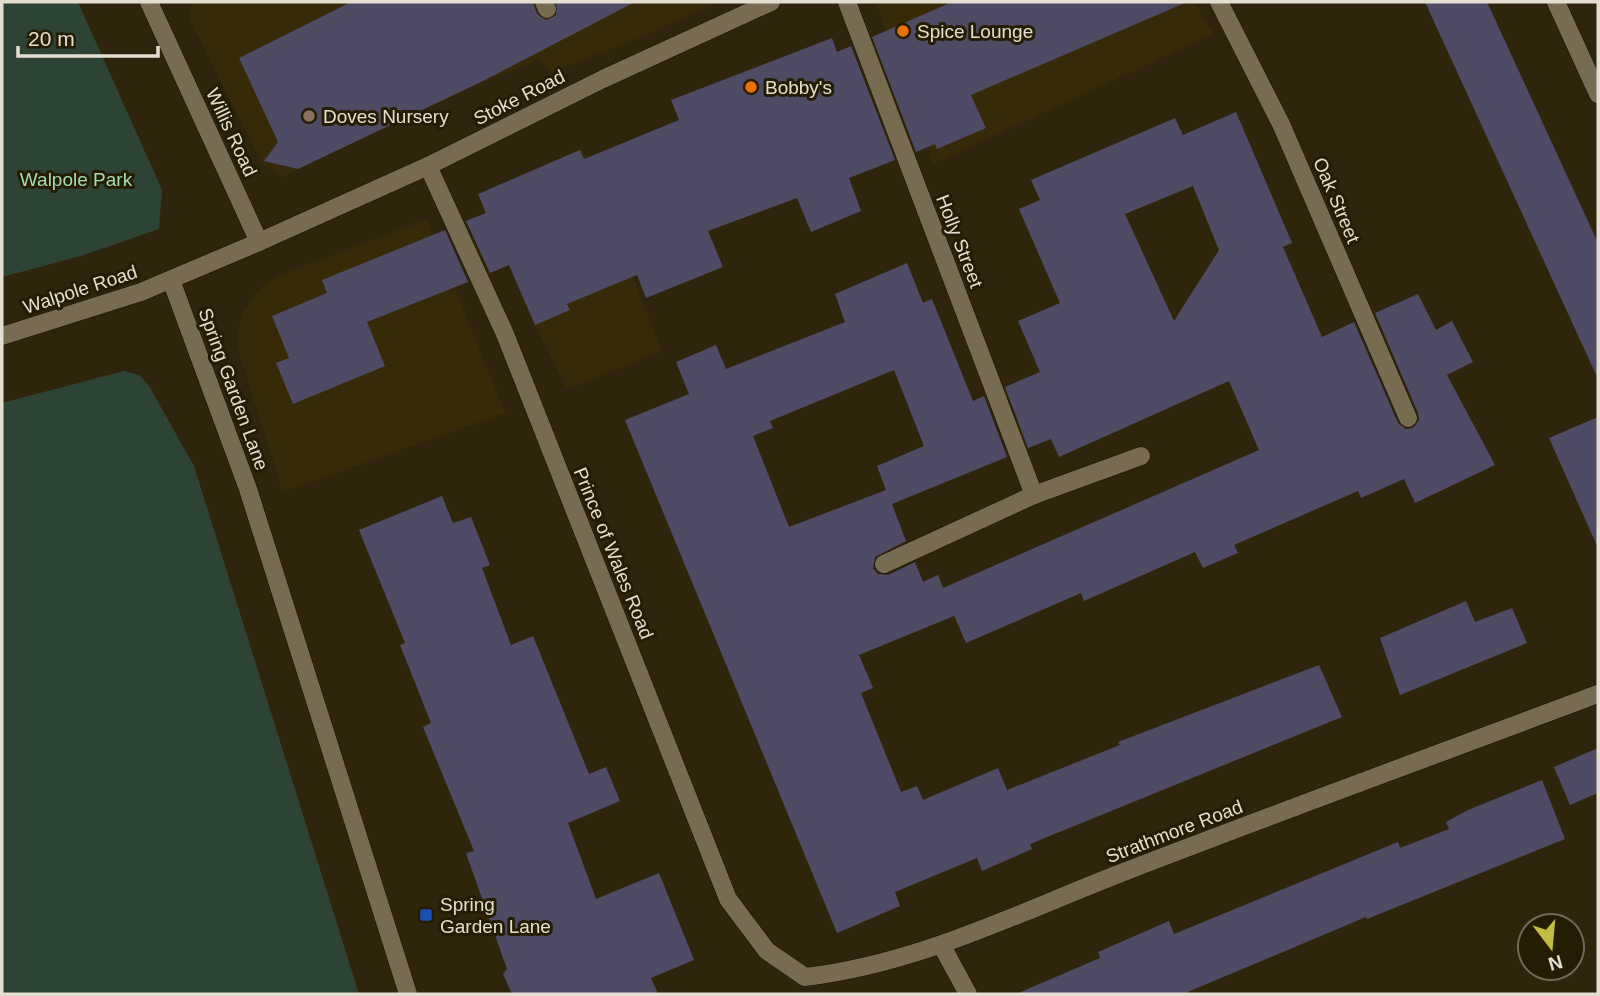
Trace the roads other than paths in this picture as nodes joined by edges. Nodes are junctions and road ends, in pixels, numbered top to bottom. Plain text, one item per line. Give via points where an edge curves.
1 (149, 2) edge
2 (771, 2) edge
3 (847, 2) edge
4 (1219, 2) edge
5 (1556, 2) edge
6 (1598, 94) edge
7 (428, 166) junction
8 (259, 242) junction
9 (171, 280) junction
10 (2, 336) edge
11 (1408, 418) dead end
12 (1141, 456) dead end
13 (1034, 495) junction
14 (884, 564) dead end
15 (1598, 694) edge
16 (942, 946) junction
17 (767, 951) joint
18 (408, 994) edge
19 (968, 994) edge

1 - 8 street, Willis Road
2 - 7 street, Stoke Road
3 - 13 street, Holly Street
4 - 11 street, Oak Street via 1282,124
5 - 6 street
7 - 8 street, Stoke Road
7 - 17 street, Prince of Wales Road via 505,334 728,899
8 - 9 street, Stoke Road
9 - 10 street, Walpole Road
9 - 18 street, Spring Garden Lane via 248,489
12 - 13 street
13 - 14 street
15 - 16 street, Strathmore Road via 1114,876
16 - 17 street, Strathmore Road via 849,972 805,977
16 - 19 street

